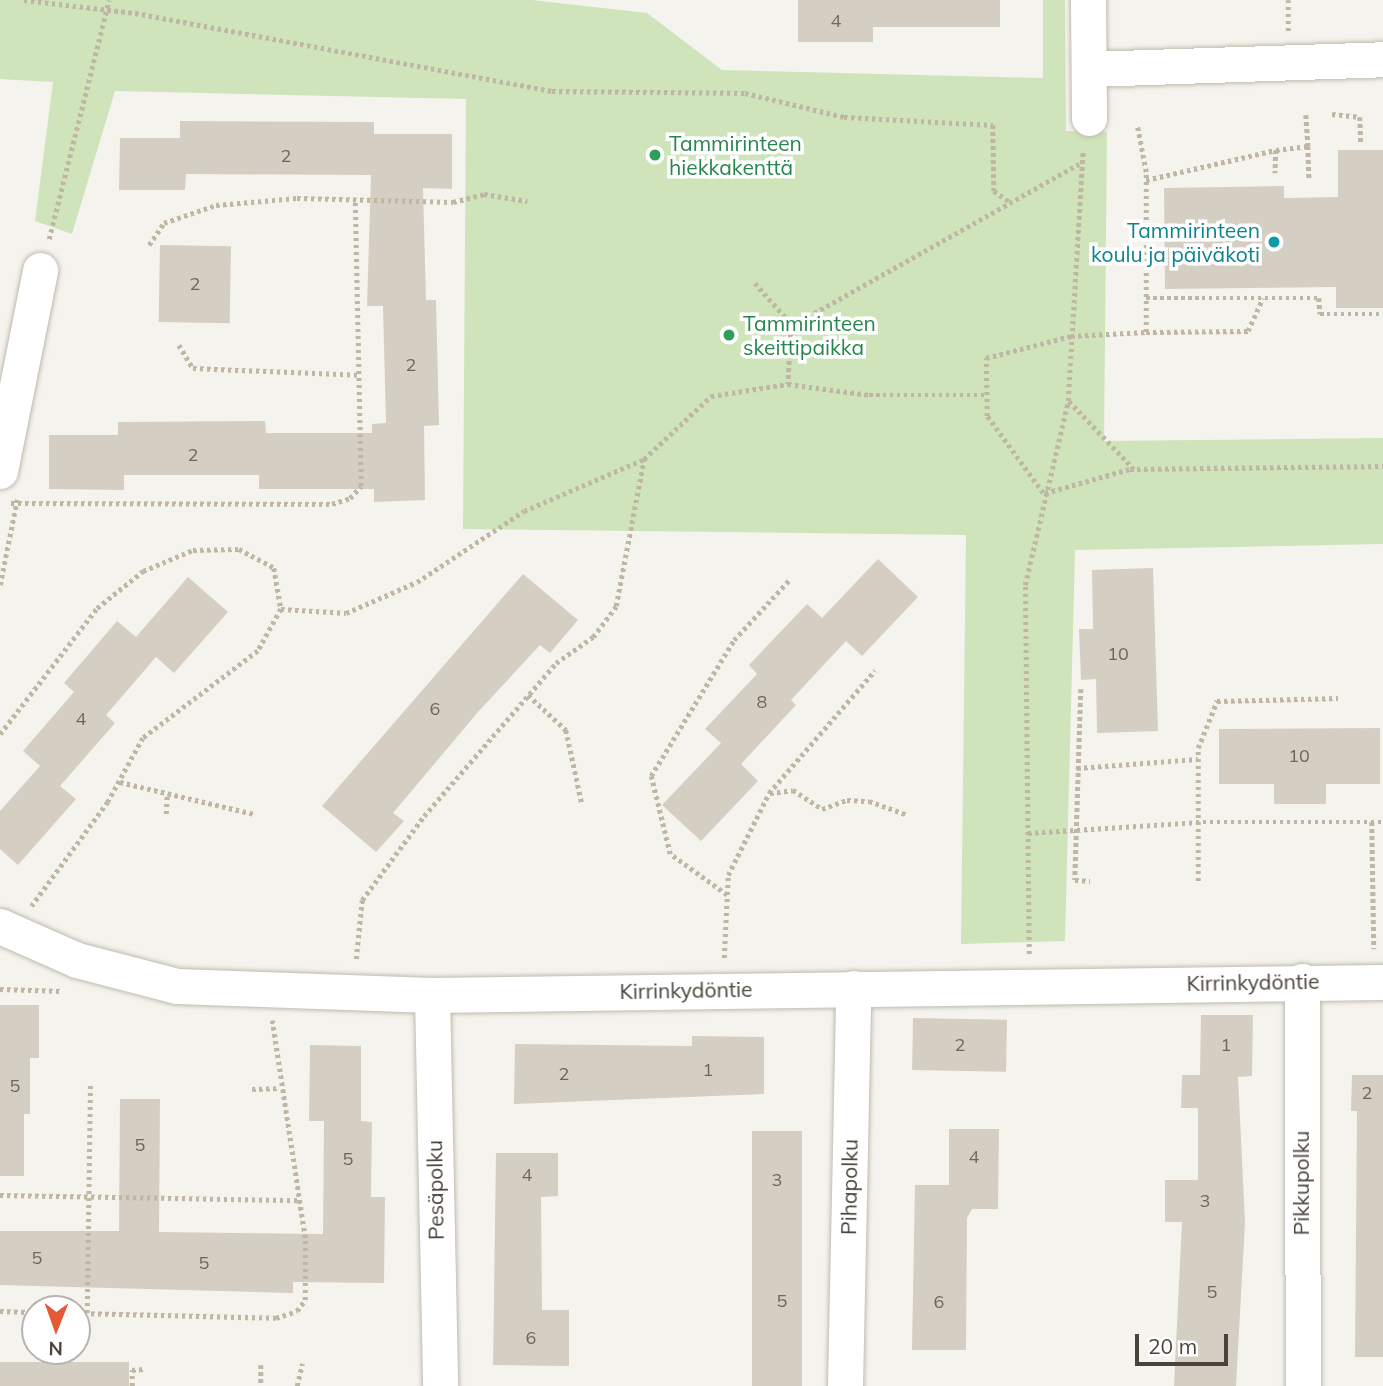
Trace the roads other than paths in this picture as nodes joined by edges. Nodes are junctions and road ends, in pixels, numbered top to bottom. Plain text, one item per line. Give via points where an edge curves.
1 (1088, 0) edge
2 (1383, 60) edge
3 (1089, 69) junction
4 (1089, 118) dead end
5 (40, 270) road end
6 (0, 471) edge
7 (13, 919) edge
8 (1378, 969) edge
9 (1302, 981) junction
10 (853, 988) junction
11 (432, 995) junction
12 (440, 1386) edge
13 (845, 1386) edge
14 (1303, 1386) edge

1 - 3 street
2 - 3 street
3 - 4 street
5 - 6 street
7 - 11 street, Kirrinkydöntie via 76,960 177,986
8 - 9 street, Kirrinkydöntie
9 - 10 street, Kirrinkydöntie
9 - 14 street, Pikkupolku
10 - 11 street, Kirrinkydöntie
10 - 13 street, Pihapolku
11 - 12 street, Pesäpolku

